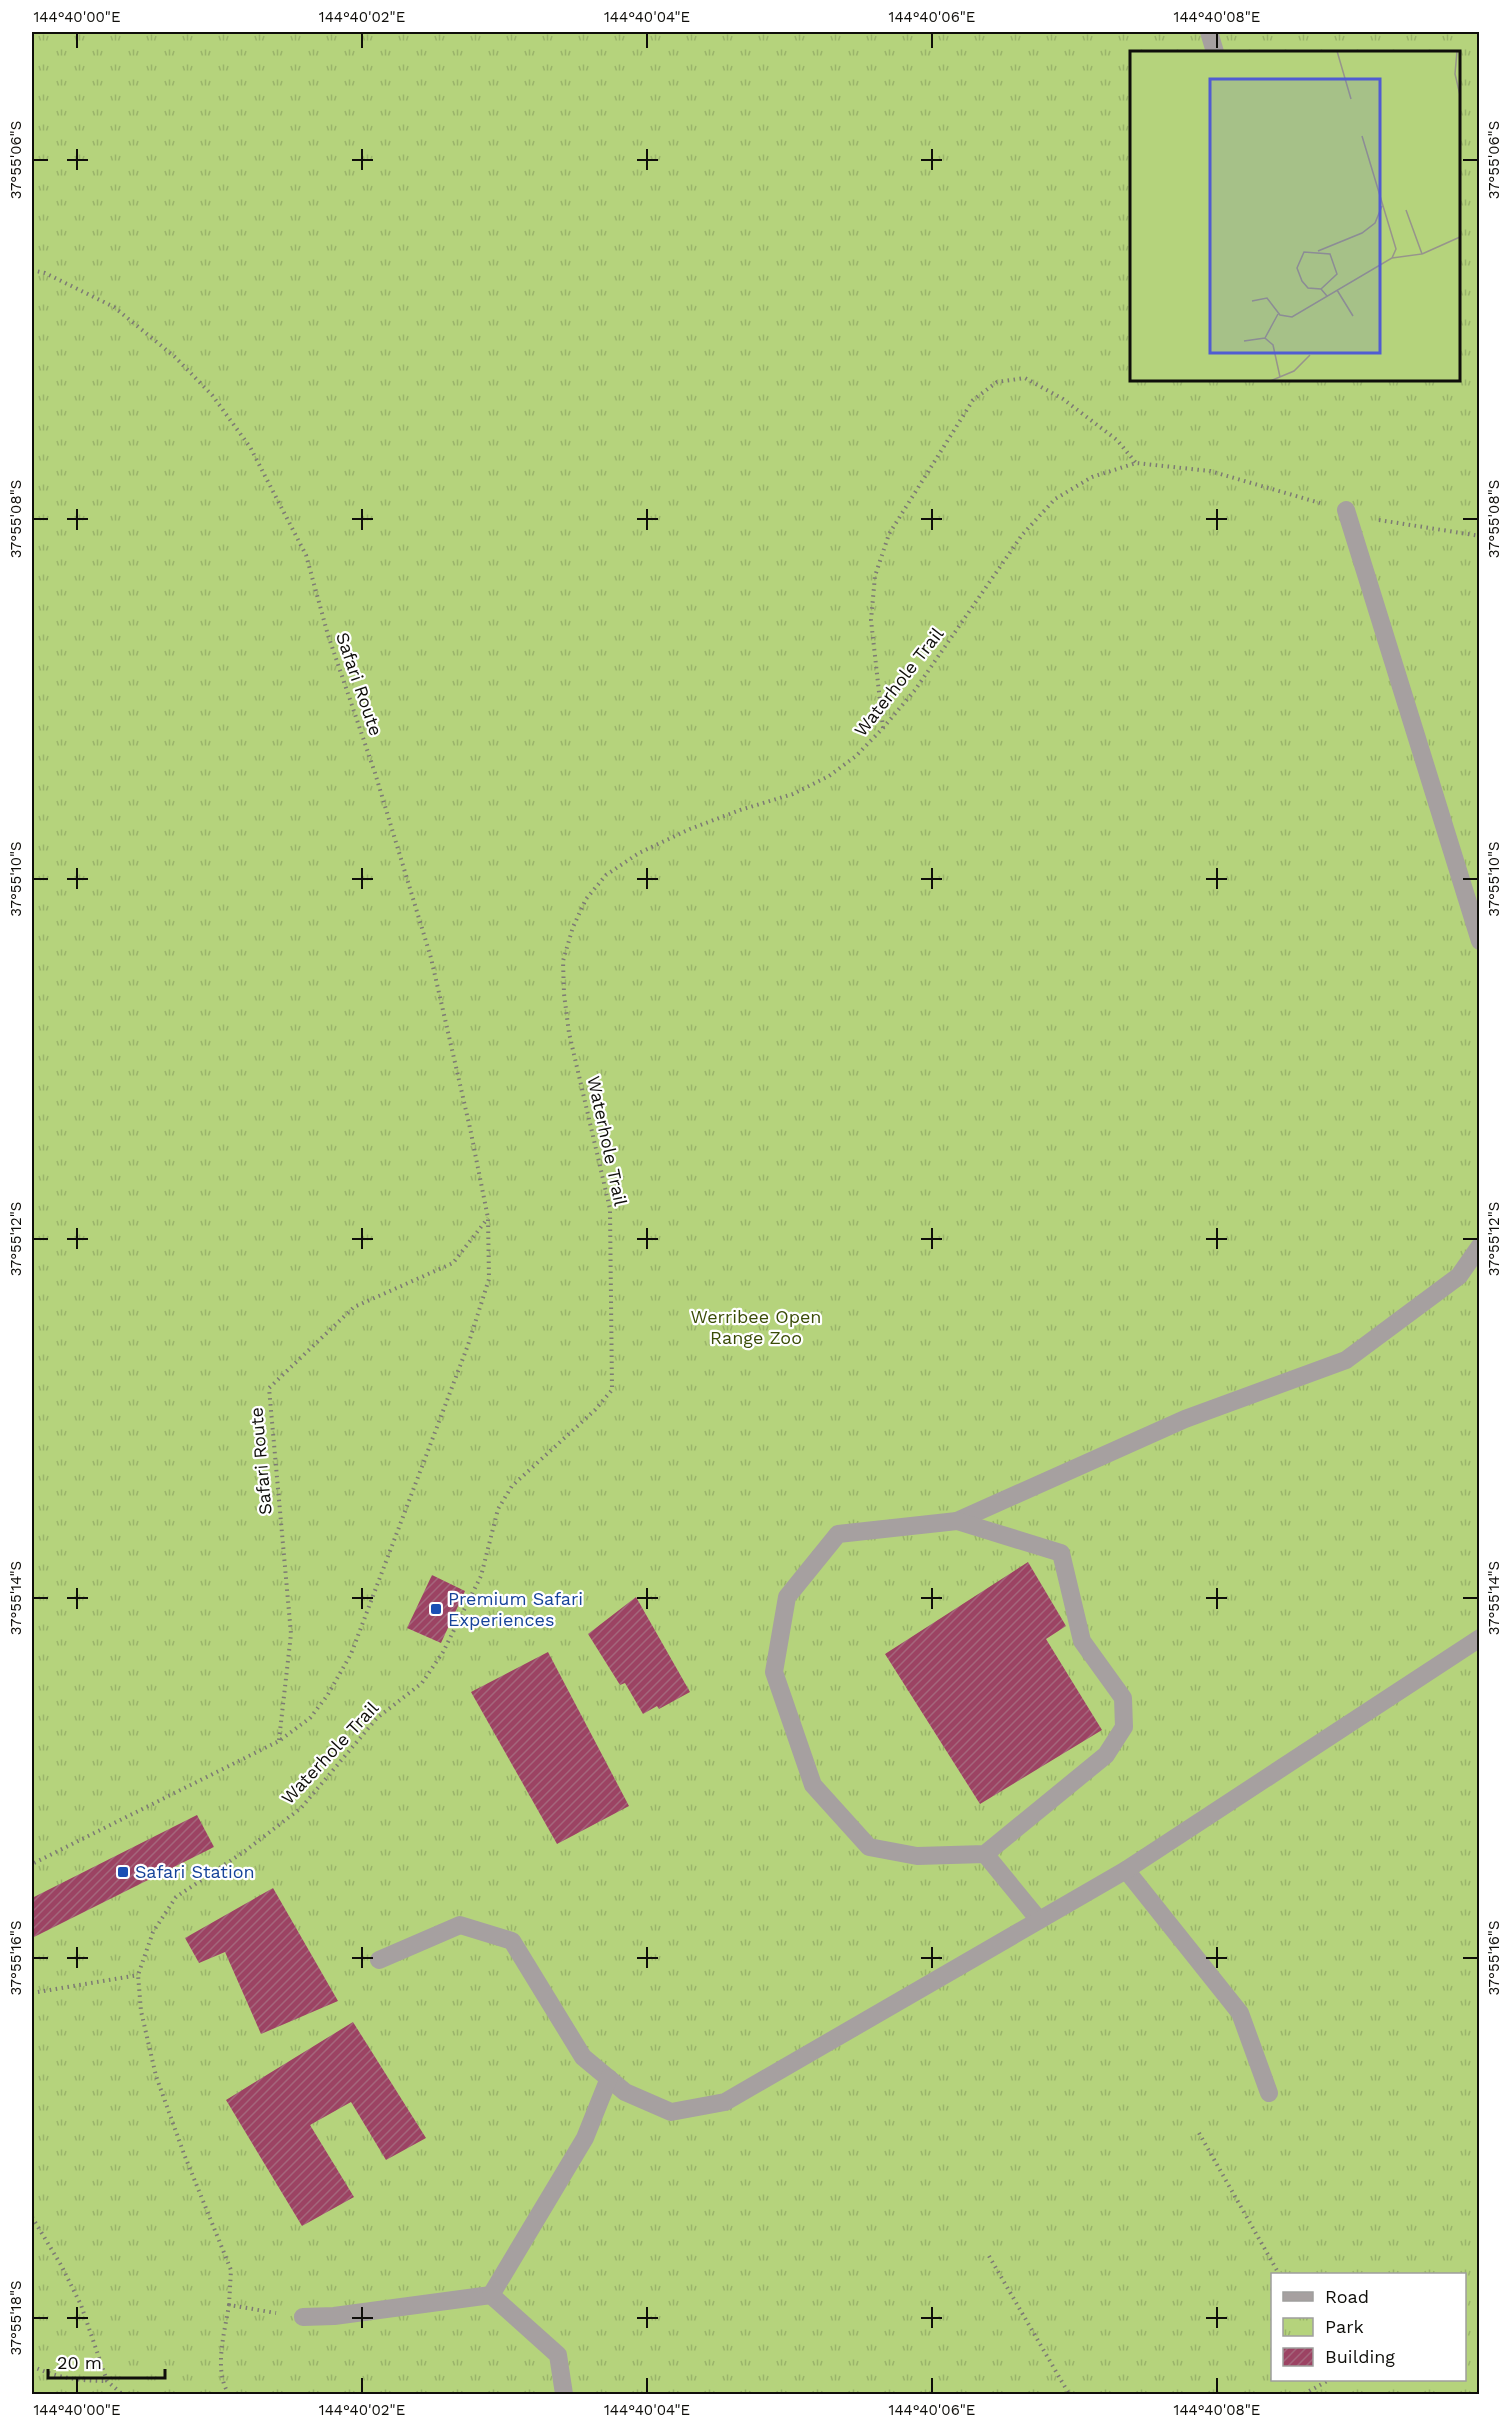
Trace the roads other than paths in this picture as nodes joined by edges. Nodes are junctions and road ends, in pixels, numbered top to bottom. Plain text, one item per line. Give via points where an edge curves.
1 (1209, 32) edge
2 (1215, 51) edge
3 (1346, 510) road end
4 (1479, 941) edge
5 (1479, 1246) edge
6 (957, 1521) junction
7 (1479, 1638) edge
8 (985, 1854) junction
9 (1126, 1870) junction
10 (1040, 1920) junction
11 (379, 1960) dead end
12 (609, 2078) junction
13 (1269, 2092) dead end
14 (491, 2295) junction
15 (303, 2317) road end
16 (564, 2394) edge

1 - 2 street
3 - 4 street
5 - 6 street via 1459,1276 1346,1360 1185,1419
6 - 8 street via 1061,1553 1082,1641 1123,1698 1124,1727 1106,1755
6 - 8 street via 838,1534 787,1597 774,1672 813,1785 869,1846 917,1856
7 - 9 street
8 - 10 street
9 - 10 street
9 - 13 street via 1240,2013
10 - 12 street via 725,2102 671,2112 625,2092
11 - 12 street via 460,1925 512,1941 583,2057
12 - 14 street via 585,2138
14 - 15 street
14 - 16 street via 558,2355

